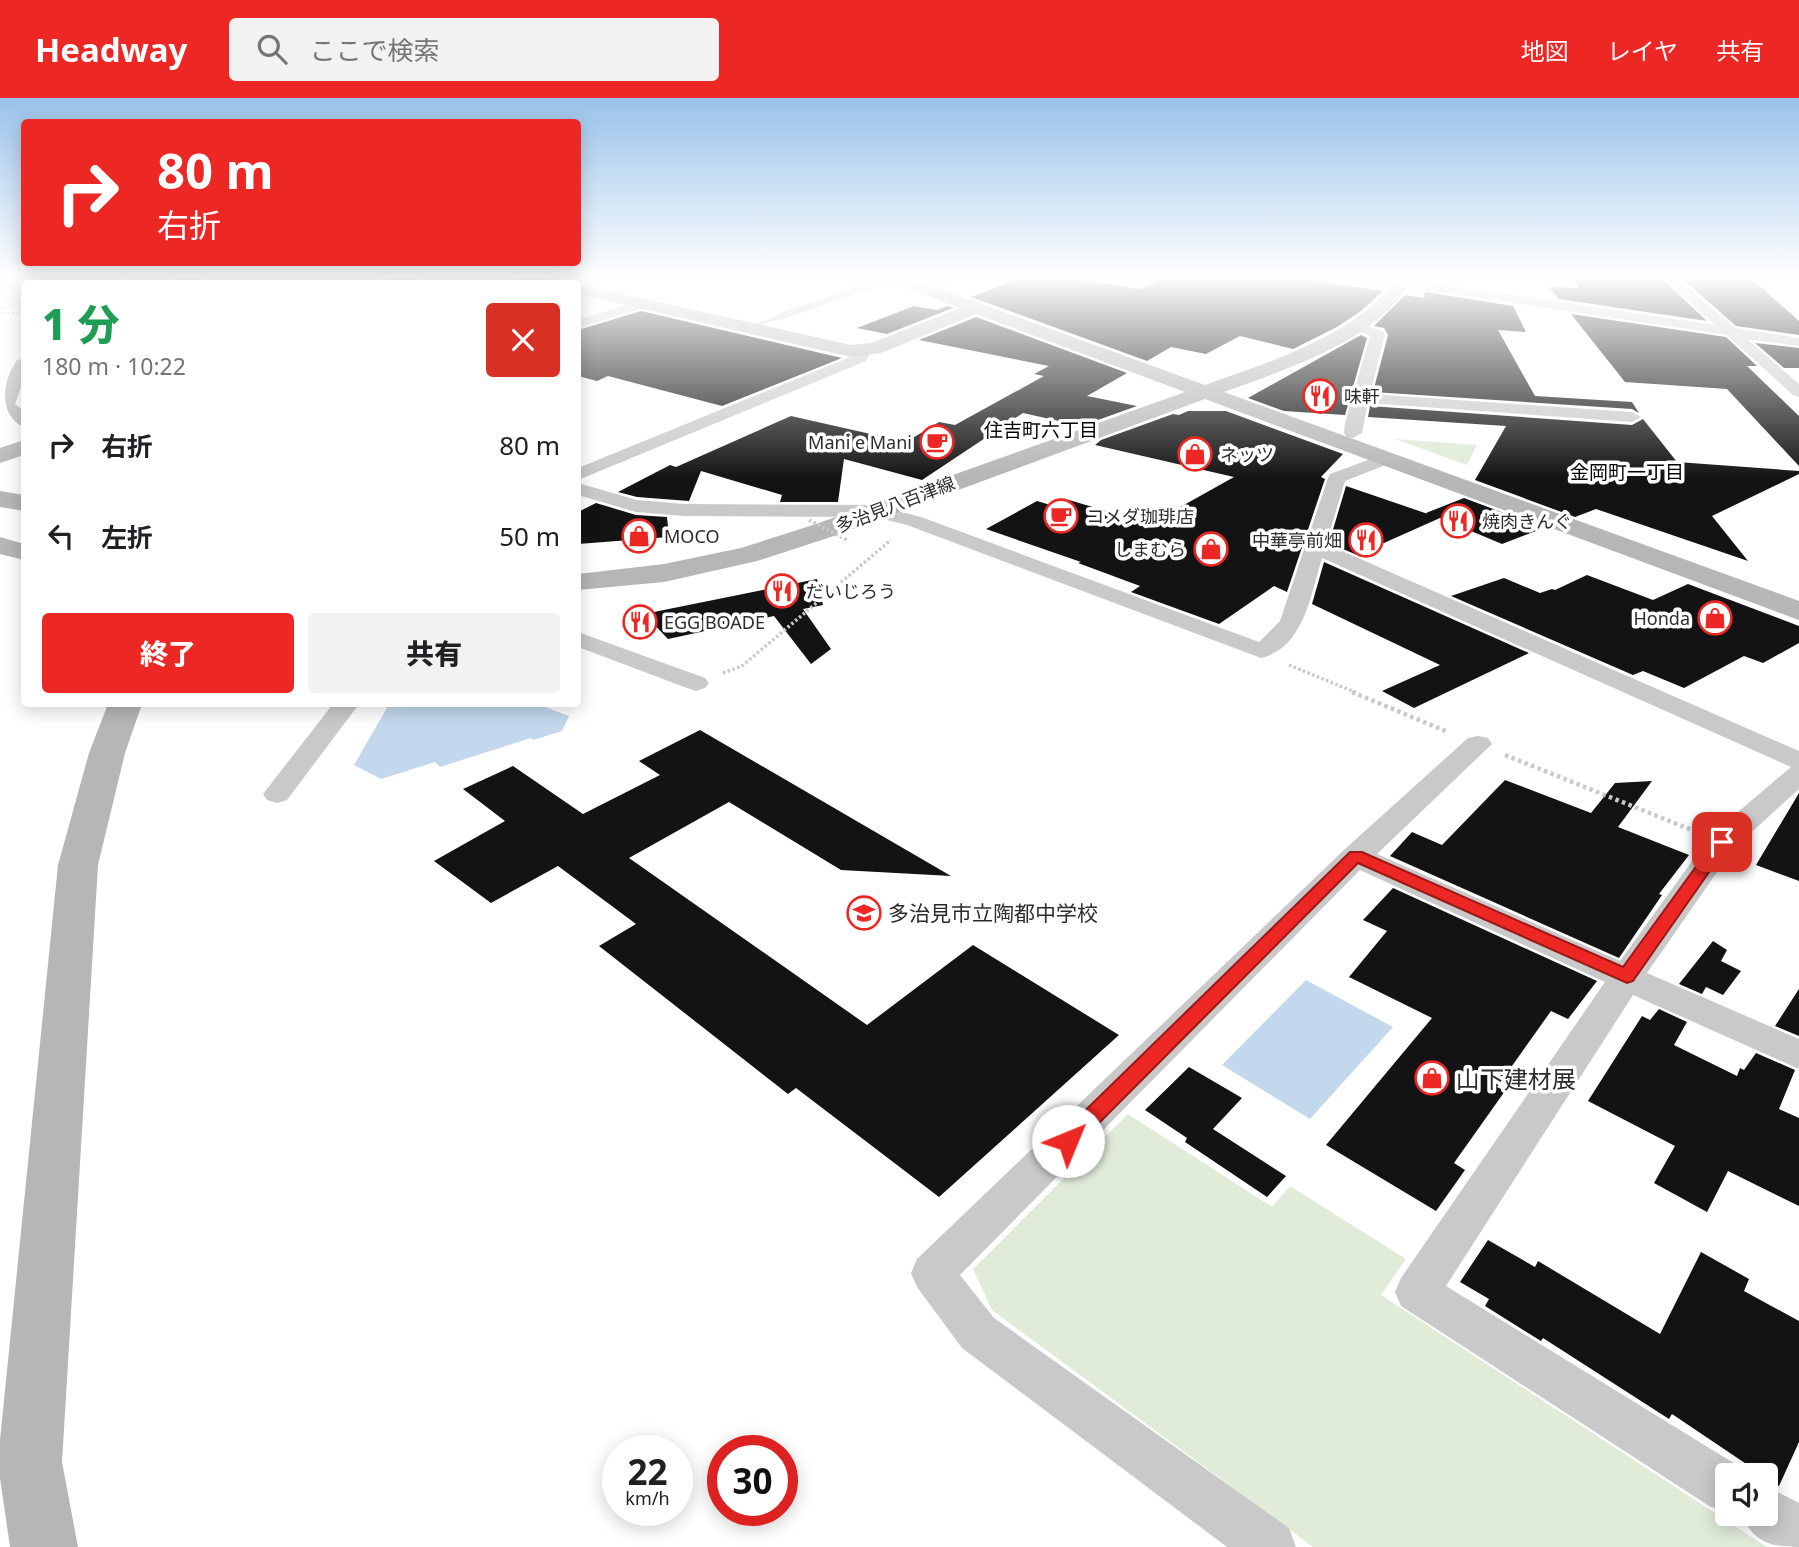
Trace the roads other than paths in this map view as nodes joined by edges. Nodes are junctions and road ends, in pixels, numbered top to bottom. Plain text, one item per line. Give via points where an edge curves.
1 (814, 343) edge
2 (886, 343) edge
3 (1077, 343) edge
4 (1090, 343) edge
5 (1325, 343) edge
6 (1376, 343) edge
7 (1744, 343) edge
8 (864, 351) junction
9 (21, 369) edge
10 (1213, 389) junction
11 (1799, 392) edge
12 (1362, 398) junction
13 (1632, 417) dead end
14 (21, 418) edge
15 (1353, 433) junction
16 (21, 448) edge
17 (0, 456) edge
18 (1387, 458) junction
19 (581, 473) edge
20 (581, 490) edge
21 (0, 499) edge
22 (21, 502) edge
23 (875, 511) junction
24 (0, 545) edge
25 (1316, 547) junction
26 (21, 551) edge
27 (581, 582) edge
28 (1799, 593) edge
29 (1799, 611) edge
30 (581, 640) edge
31 (696, 683) road end
32 (124, 707) edge
33 (344, 707) edge
34 (1478, 744) dead end
35 (1799, 761) edge
36 (1799, 774) edge
37 (277, 794) dead end
38 (1356, 856) junction
39 (1627, 976) junction
40 (1799, 1055) edge
41 (1715, 1480) edge
42 (1778, 1520) edge
43 (1799, 1533) edge
44 (44, 1547) edge
45 (1270, 1547) edge

1 - 8 street
2 - 8 street
3 - 10 street
4 - 10 street
5 - 10 street, 多治見八百津線
6 - 12 street
7 - 11 street
8 - 19 street via 861,358
9 - 14 street via 4,404
10 - 15 street
10 - 18 street
10 - 23 street, 多治見八百津線
12 - 13 street
12 - 15 street
15 - 28 street
16 - 17 street
18 - 25 street via 1337,478
18 - 29 street
20 - 23 street via 636,506 684,510
21 - 22 street
23 - 25 street via 914,521 1261,651 1291,622
23 - 27 street, 多治見八百津線 via 747,555 664,573
24 - 26 street
25 - 35 street
30 - 31 street
32 - 44 street via 78,865 30,1462
33 - 37 street
34 - 38 street
36 - 39 street via 1722,842
38 - 39 street
38 - 45 street via 933,1273 978,1333
39 - 40 street
39 - 41 street via 1417,1292
42 - 43 street

